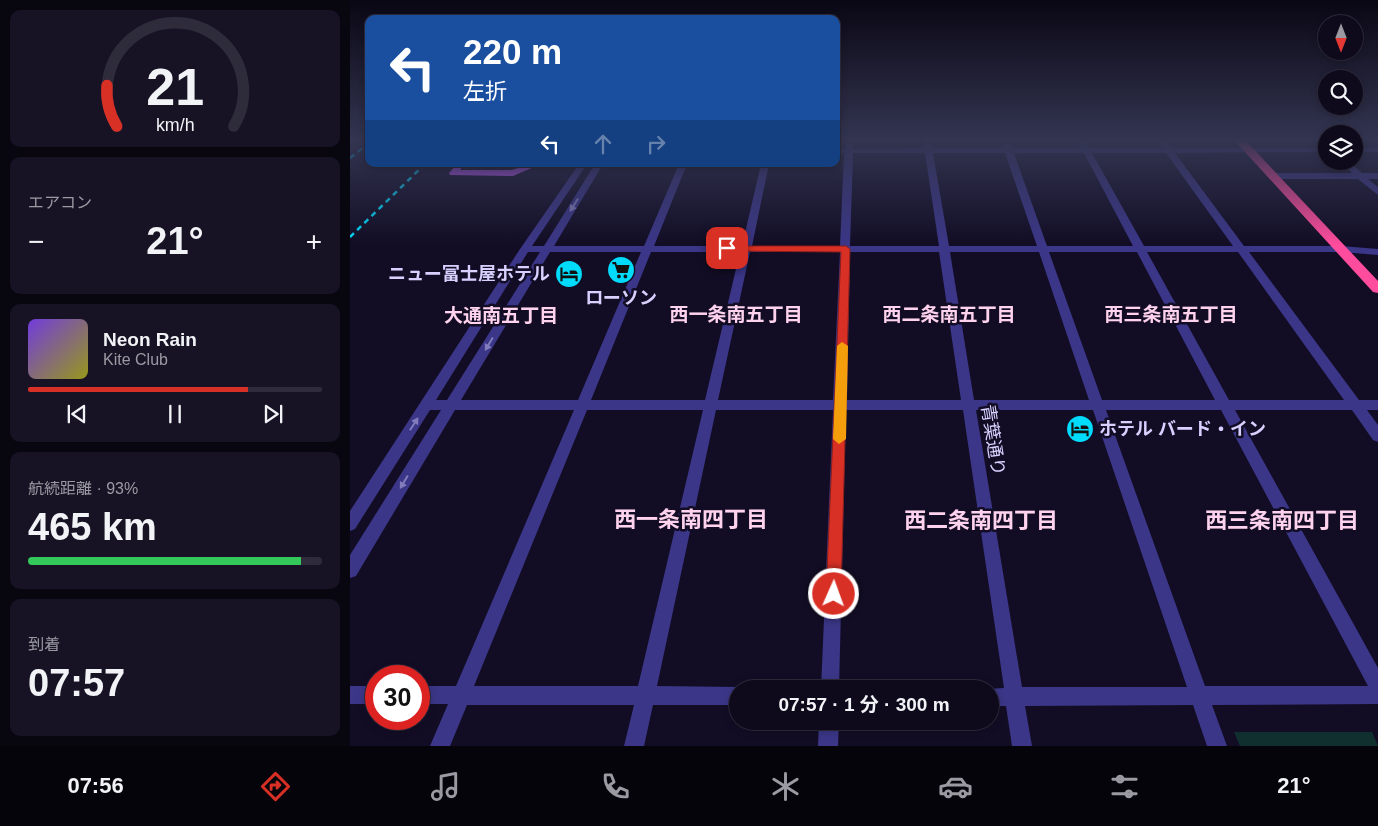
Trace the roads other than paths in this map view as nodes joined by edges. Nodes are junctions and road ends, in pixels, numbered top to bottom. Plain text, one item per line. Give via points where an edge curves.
1 (576, 175) edge
2 (592, 175) edge
3 (679, 175) edge
4 (763, 175) edge
5 (845, 175) edge
6 (933, 175) edge
7 (1017, 175) edge
8 (1100, 175) edge
9 (1186, 175) edge
10 (1273, 176) joint
11 (1360, 176) junction
12 (1378, 176) edge
13 (1378, 192) edge
14 (746, 248) junction
15 (525, 249) junction
16 (546, 249) junction
17 (648, 249) junction
18 (846, 249) junction
19 (946, 249) junction
20 (1043, 249) junction
21 (1141, 249) junction
22 (1240, 249) junction
23 (1340, 249) junction
24 (1378, 252) edge
25 (1378, 289) edge
26 (583, 404) junction
27 (1098, 404) junction
28 (1226, 404) junction
29 (1355, 404) junction
30 (1378, 404) edge
31 (426, 405) junction
32 (451, 405) junction
33 (712, 405) junction
34 (841, 405) junction
35 (968, 405) junction
36 (1378, 436) edge
37 (350, 524) edge
38 (350, 570) edge
39 (830, 680) edge
40 (1378, 686) edge
41 (350, 695) edge
42 (365, 695) edge
43 (430, 695) edge
44 (462, 695) junction
45 (646, 695) junction
46 (1378, 695) edge
47 (729, 696) edge
48 (999, 697) edge
49 (1015, 698) junction
50 (1200, 698) junction
51 (829, 730) edge
52 (440, 746) edge
53 (634, 746) edge
54 (828, 746) edge
55 (1022, 746) edge
56 (1217, 746) edge

1 - 15 street
2 -> 16 street
3 - 17 street
4 - 14 street
5 - 18 street
6 - 19 street, 青葉通り
7 - 20 street
8 - 21 street
9 - 22 street
10 - 11 street
10 - 23 highway
11 - 12 street
11 - 13 street
14 - 17 street
14 - 18 street
14 - 33 street
15 - 16 street
15 - 31 street
16 - 17 street
16 -> 32 street
17 - 26 street
18 - 19 street
18 - 34 street
19 - 20 street
19 - 35 street, 青葉通り
20 - 21 street
20 - 27 street
21 - 22 street
21 - 28 street
22 - 23 street
22 - 29 street
23 - 24 street
23 - 25 highway
26 - 32 street
26 - 33 street
26 - 44 street
27 - 28 street
27 - 35 street
27 - 50 street
28 - 29 street
28 - 40 street
29 - 30 street
29 - 36 street
31 - 32 street
37 -> 31 street
32 -> 38 street
33 - 34 street
33 - 45 street
34 - 35 street
34 - 39 street
35 - 49 street, 青葉通り
41 - 42 street
43 - 44 street
44 - 45 street
44 - 52 street
45 - 47 street
45 - 53 street
46 - 50 street
48 - 49 street
49 - 50 street
49 - 55 street, 青葉通り
50 - 56 street
51 - 54 street

